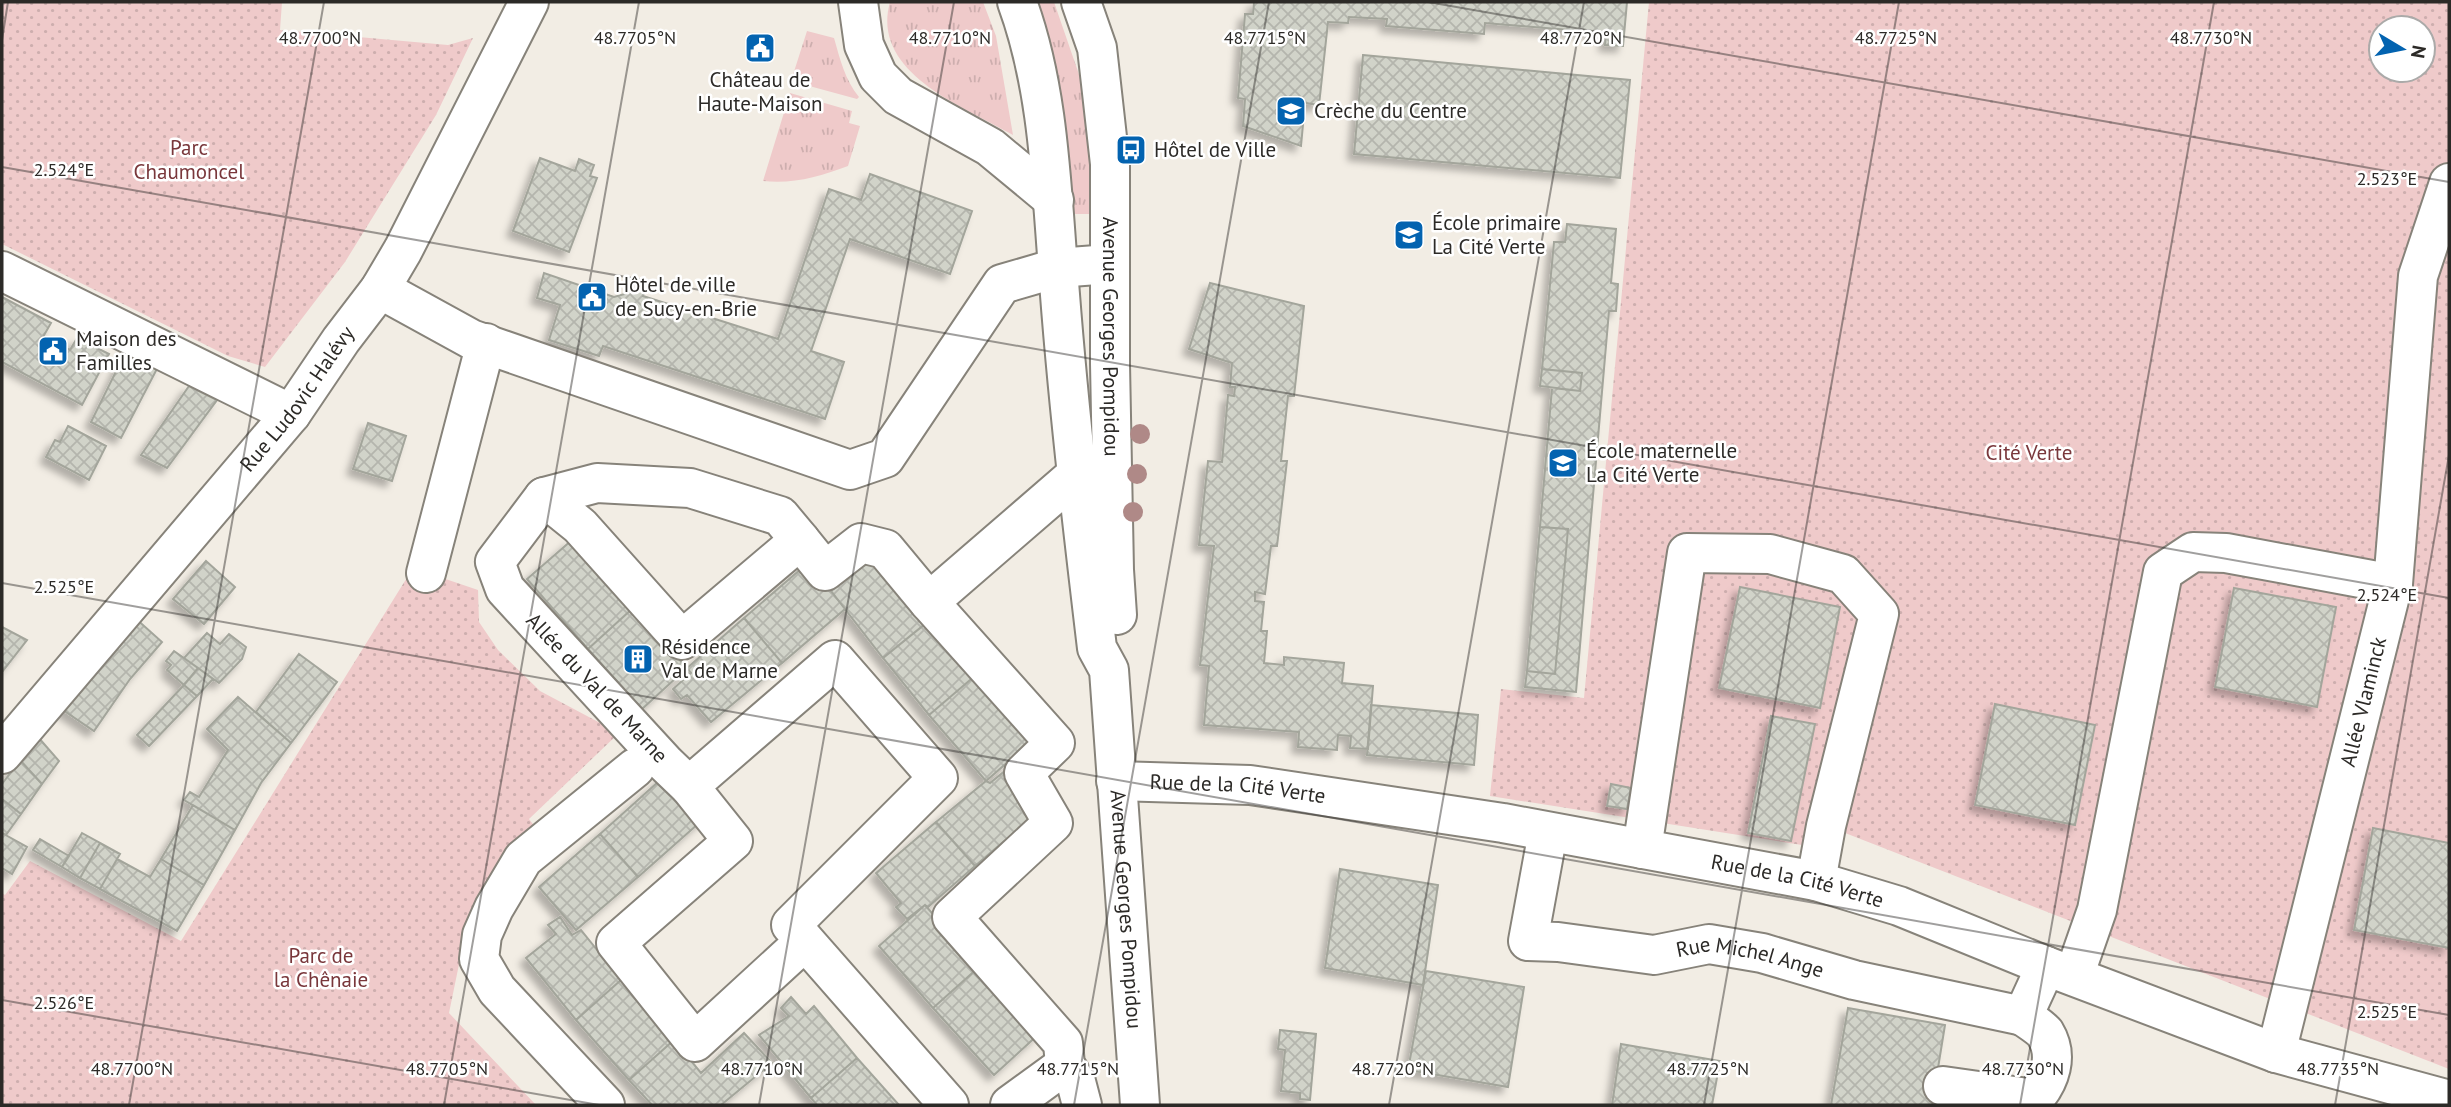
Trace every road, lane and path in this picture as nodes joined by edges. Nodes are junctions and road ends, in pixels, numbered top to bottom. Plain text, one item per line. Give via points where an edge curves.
1 (529, 2) edge
2 (858, 2) edge
3 (1017, 2) edge
4 (1081, 2) edge
5 (2449, 183) edge
6 (1054, 200) junction
7 (1110, 264) junction
8 (1058, 268) junction
9 (2, 271) edge
10 (380, 289) junction
11 (486, 343) junction
12 (291, 414) junction
13 (1076, 474) junction
14 (544, 497) junction
15 (800, 540) junction
16 (426, 573) dead end
17 (2393, 583) junction
18 (929, 602) junction
19 (1109, 670) junction
20 (2, 754) edge
21 (635, 768) dead end
22 (1116, 781) junction
23 (689, 786) junction
24 (1549, 832) junction
25 (1642, 849) junction
26 (1816, 881) junction
27 (804, 941) junction
28 (2060, 971) junction
29 (2023, 1016) junction
30 (2276, 1053) junction
31 (1065, 1065) junction
32 (1944, 1086) dead end
33 (2449, 1100) edge
34 (605, 1105) edge
35 (949, 1105) edge
36 (1010, 1105) edge
37 (1083, 1105) edge
38 (1140, 1105) edge

1 - 10 street, Rue Ludovic Halévy
2 - 6 street via 864,45 878,76 898,96 990,147
3 - 6 street, Avenue Georges Pompidou via 1041,99
4 - 7 street, Avenue Georges Pompidou via 1097,48 1108,131
5 - 17 street, Allée Vlaminck via 2418,276
6 - 8 street, Avenue Georges Pompidou
7 - 8 street
7 - 19 street, Avenue Georges Pompidou via 1114,569 1120,651
8 - 11 street via 1002,284 885,458 850,470
8 - 13 street, Avenue Georges Pompidou
9 - 12 street
10 - 11 street
10 - 12 street, Rue Ludovic Halévy
11 - 16 street
12 - 20 street, Rue Ludovic Halévy
13 - 18 street
13 - 19 street, Avenue Georges Pompidou via 1097,648
14 - 15 street via 597,483 690,488 780,516
14 - 15 street via 580,526 682,640
14 - 23 street, Allée du Val de Marne via 495,562 505,589
15 - 18 street via 825,571 862,542 885,549
17 - 28 street via 2227,553 2193,552 2163,572 2098,910
17 - 30 street, Allée Vlaminck
18 - 31 street via 1055,743 1024,773 1053,823 952,917 1063,1043
19 - 22 street, Avenue Georges Pompidou
21 - 34 street via 523,859 482,935 479,959 497,990
22 - 24 street, Rue de la Cité Verte via 1250,785
22 - 38 street, Avenue Georges Pompidou
23 - 27 street, Allée du Val de Marne via 733,841 616,943 695,1042
23 - 27 street via 835,660 938,778 792,926
24 - 25 street, Rue de la Cité Verte
24 - 29 street, Rue Michel Ange via 1528,941 1654,955 1709,944
25 - 26 street, Rue de la Cité Verte
25 - 26 street via 1687,553 1770,554 1843,574 1879,614
26 - 28 street, Rue de la Cité Verte via 1899,906
27 - 35 street
28 - 29 street
28 - 30 street, Rue de la Cité Verte
29 - 32 street via 2044,1032 2053,1057 2046,1086 2034,1099
30 - 33 street, Rue de la Cité Verte
31 - 36 street
31 - 37 street

